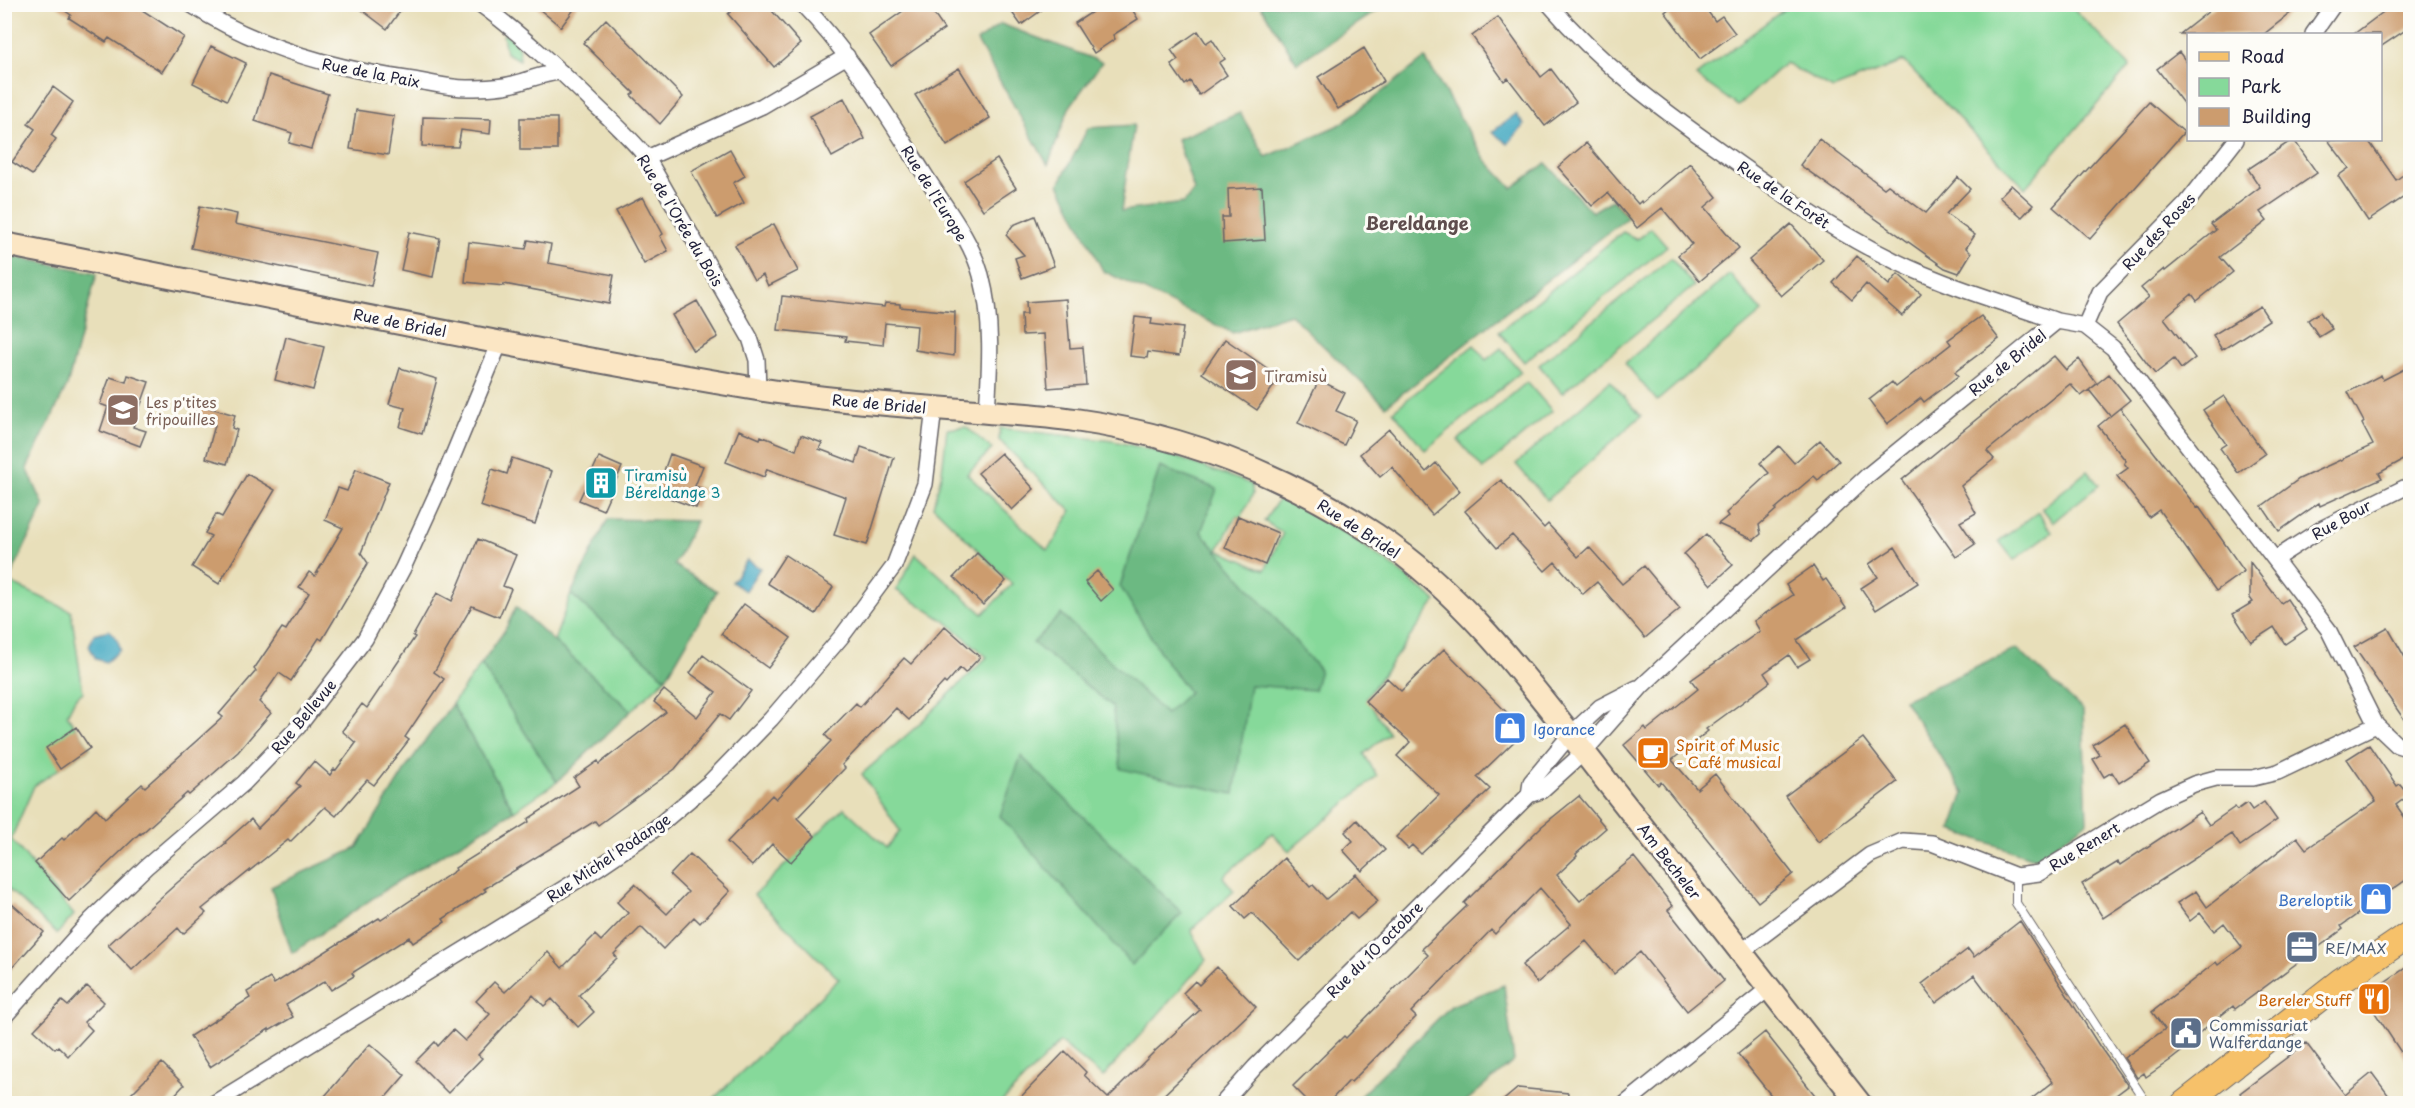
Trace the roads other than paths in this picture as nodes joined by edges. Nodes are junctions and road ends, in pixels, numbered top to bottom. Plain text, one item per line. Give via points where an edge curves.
1 (190, 4) edge
2 (480, 4) edge
3 (802, 4) edge
4 (1549, 4) edge
5 (2334, 4) edge
6 (2314, 33) edge
7 (847, 56) junction
8 (561, 72) junction
9 (2235, 141) edge
10 (647, 158) junction
11 (4, 244) edge
12 (2057, 321) junction
13 (2085, 326) junction
14 (500, 342) junction
15 (758, 389) junction
16 (934, 408) junction
17 (987, 412) junction
18 (2410, 485) edge
19 (2275, 559) junction
20 (1642, 686) junction
21 (2376, 725) junction
22 (1570, 735) junction
23 (2410, 749) edge
24 (1584, 752) junction
25 (1529, 795) junction
26 (2016, 876) junction
27 (2410, 934) edge
28 (1741, 952) junction
29 (1769, 988) junction
30 (4, 1017) edge
31 (213, 1104) edge
32 (1222, 1104) edge
33 (1625, 1104) edge
34 (1860, 1104) edge
35 (2147, 1104) edge
36 (2184, 1104) edge

1 - 8 street, Rue de la Paix via 272,45 320,63 363,73 466,88 511,85 547,72
2 - 8 street, Rue de l'Orée du Bois
3 - 7 street, Rue de l'Europe
4 - 12 street, Rue de la Forêt via 1574,33 1644,96 1823,223 1935,279
5 - 6 street
7 - 10 street via 762,106
7 - 17 street, Rue de l'Europe via 963,235 981,274 991,345
8 - 10 street, Rue de l'Orée du Bois
9 - 13 street, Rue des Roses via 2186,204 2100,292
10 - 15 street, Rue de l'Orée du Bois via 750,338 757,360
11 - 14 main road, Rue de Bridel
12 - 13 street, Rue de Bridel
12 - 20 street, Rue de Bridel via 1867,476
13 - 19 street, Rue de Bridel via 2114,348
14 - 15 main road, Rue de Bridel
14 - 30 street, Rue Bellevue via 403,568 365,639 298,727 244,783 91,920
15 - 16 main road, Rue de Bridel
16 - 17 main road, Rue de Bridel
16 - 31 street, Rue Michel Rodange via 925,484 894,566 835,644 709,783 652,831 599,867
17 - 22 main road, Rue de Bridel via 1075,420 1162,437 1222,456 1326,504 1379,537 1479,622
18 - 19 street, Rue Bour via 2323,528
19 - 21 street, Rue de Bridel via 2328,629
20 - 22 street, Rue de Bridel via 1600,707
20 - 24 street, Rue de Bridel
21 - 23 street, Rue de Bridel via 2397,745
21 - 26 street, Rue Renert via 2278,772 2194,784 2039,873
22 - 24 main road, Am Becheler
22 - 25 street, Rue du 10 octobre via 1531,782
24 - 25 street, Rue du 10 octobre via 1541,791
24 - 28 main road, Am Becheler
25 - 32 street, Rue du 10 octobre
26 - 28 street via 1932,843 1903,841 1870,855
26 - 35 lane via 2016,903
27 - 36 main road via 2341,981
28 - 29 main road, Am Becheler
29 - 33 street
29 - 34 main road, Am Becheler

